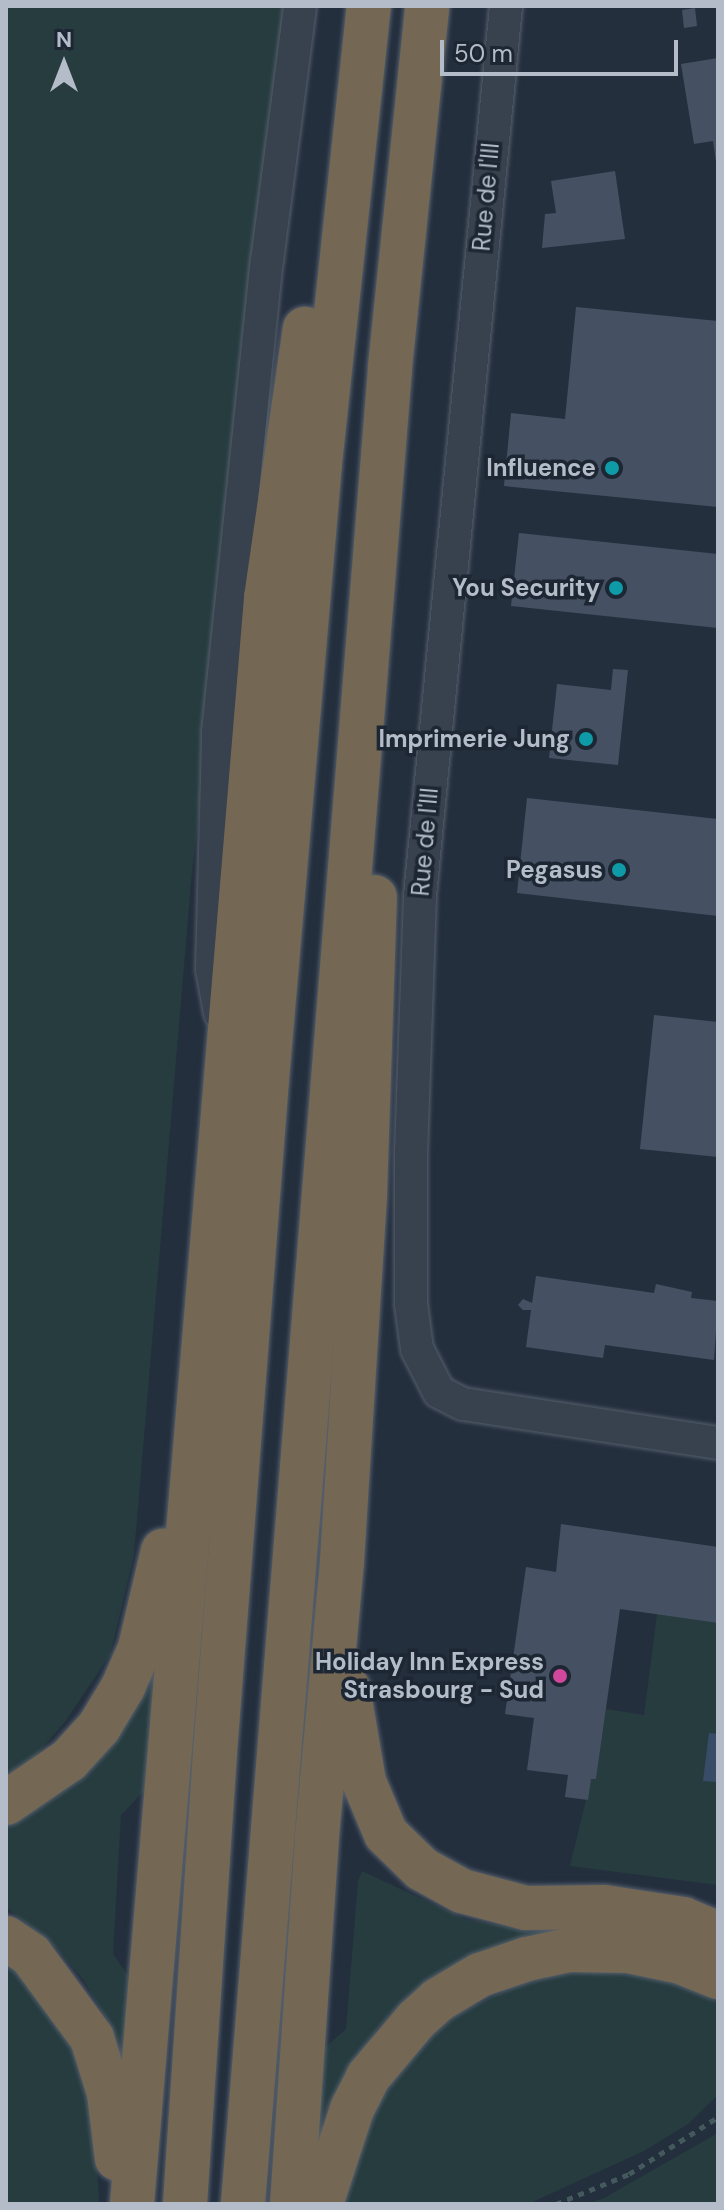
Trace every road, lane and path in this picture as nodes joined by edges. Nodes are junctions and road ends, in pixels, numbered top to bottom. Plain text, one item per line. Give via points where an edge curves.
1 (300, 6) edge
2 (369, 6) edge
3 (427, 6) edge
4 (506, 6) edge
5 (341, 254) junction
6 (372, 598) junction
7 (226, 1045) junction
8 (204, 1313) junction
9 (718, 1443) edge
10 (342, 1561) junction
11 (6, 1803) edge
12 (718, 1934) edge
13 (6, 1938) edge
14 (718, 1977) edge
15 (718, 2117) edge
16 (117, 2204) edge
17 (132, 2204) edge
18 (185, 2204) edge
19 (243, 2204) edge
20 (292, 2204) edge
21 (321, 2204) edge
22 (556, 2204) edge

1 - 7 street via 267,261 218,732 212,969
2 - 5 highway
3 - 6 highway
4 - 9 street, Rue de l'Ill via 420,896 411,1153 411,1304 417,1349 439,1392 463,1404
5 - 7 highway via 311,291 266,598
5 - 18 highway via 267,1079
6 - 10 highway via 392,670 374,903 365,1194
6 - 19 highway
7 - 8 highway
8 - 11 highway via 177,1422 161,1565 140,1648 99,1727 69,1760
8 - 17 highway
10 - 12 highway via 350,1713 364,1782 386,1834 422,1869 462,1891 526,1908 604,1907 683,1919
10 - 20 highway
13 - 16 highway via 31,1955 92,2038 109,2093 118,2160
14 - 21 highway via 681,1962 628,1951 569,1950 480,1975 416,2020 368,2077
15 - 22 path via 629,2174

